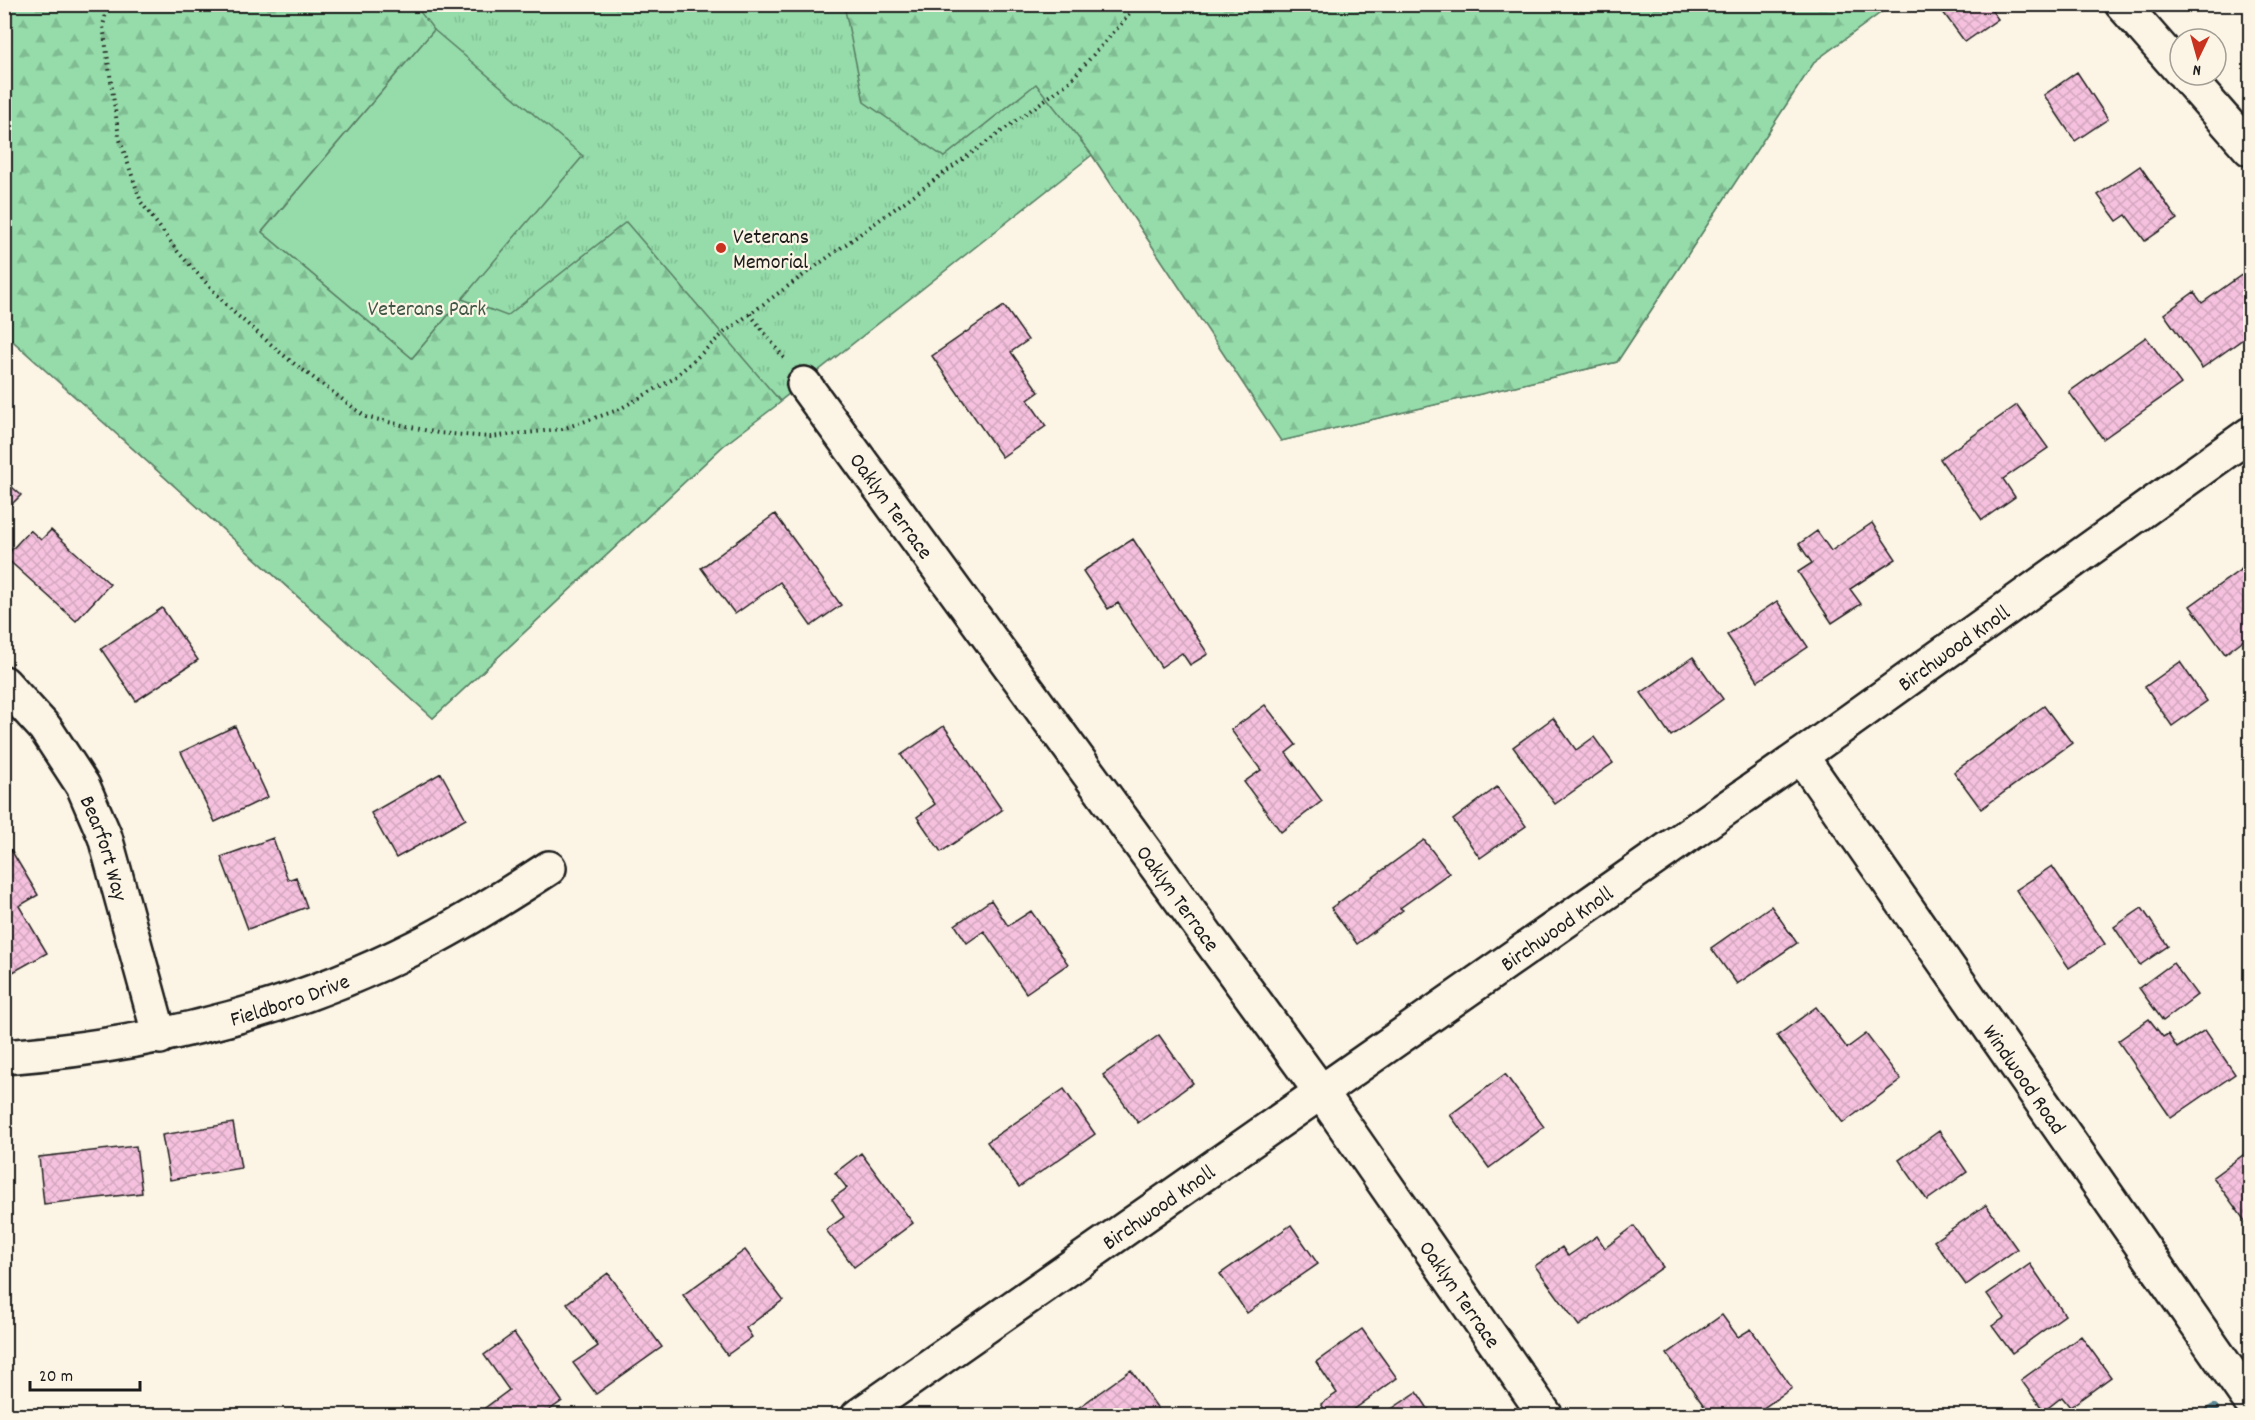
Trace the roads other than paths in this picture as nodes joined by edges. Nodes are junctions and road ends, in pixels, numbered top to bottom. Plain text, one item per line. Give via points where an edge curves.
1 (2122, 4) edge
2 (2168, 56) edge
3 (2196, 87) edge
4 (2250, 149) edge
5 (795, 373) road end
6 (2250, 434) edge
7 (4, 683) edge
8 (1802, 756) junction
9 (549, 868) dead end
10 (160, 1037) junction
11 (4, 1057) edge
12 (1321, 1092) junction
13 (2250, 1401) edge
14 (858, 1416) edge
15 (1546, 1416) edge

1 - 2 street
3 - 4 street
5 - 12 street, Oaklyn Terrace
6 - 8 street, Birchwood Knoll
7 - 10 street, Bearfort Way via 45,728 82,786 105,837
8 - 12 street, Birchwood Knoll
8 - 13 street, Windwood Road
9 - 10 street, Fieldboro Drive via 416,947 332,985 240,1017
10 - 11 street, Fieldboro Drive via 64,1053
12 - 14 street, Birchwood Knoll
12 - 15 street, Oaklyn Terrace

